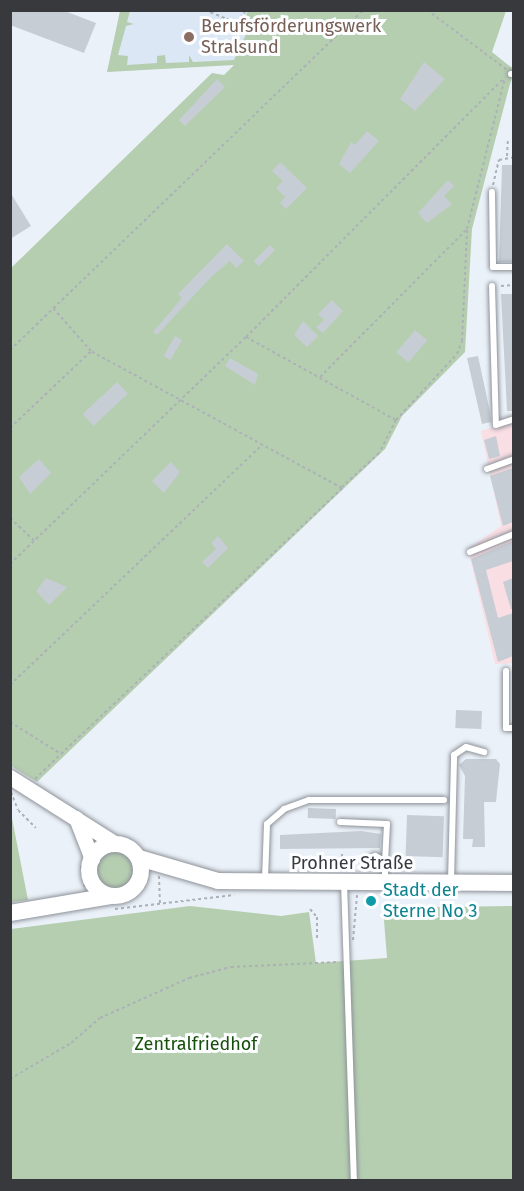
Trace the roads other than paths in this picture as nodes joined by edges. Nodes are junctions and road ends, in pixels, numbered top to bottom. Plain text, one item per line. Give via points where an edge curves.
1 (492, 192) road end
2 (513, 267) edge
3 (492, 286) road end
4 (513, 419) edge
5 (513, 459) edge
6 (487, 469) dead end
7 (513, 534) edge
8 (470, 552) dead end
9 (506, 671) dead end
10 (513, 728) edge
11 (484, 752) dead end
12 (10, 777) edge
13 (444, 800) dead end
14 (74, 815) junction
15 (340, 822) dead end
16 (119, 839) junction
17 (141, 854) junction
18 (385, 861) junction
19 (365, 862) dead end
20 (160, 871) junction
21 (87, 875) junction
22 (141, 878) junction
23 (345, 880) junction
24 (264, 883) junction
25 (385, 883) junction
26 (513, 883) edge
27 (451, 884) junction
28 (112, 903) junction
29 (10, 913) edge
30 (354, 1180) edge

1 - 2 lane via 493,267
3 - 4 lane via 496,425
5 - 6 lane
7 - 8 lane
9 - 10 lane via 506,728
11 - 27 lane via 465,747 454,755
12 - 14 street via 48,804
13 - 24 lane via 309,800 284,809 267,824
14 - 16 street
14 - 21 street
15 - 18 lane via 387,824
16 - 17 main road, Prohner Straße
16 - 21 main road
17 - 20 main road, Prohner Straße
17 - 22 main road
18 - 19 lane via 375,856
18 - 25 lane
20 - 22 main road, Prohner Straße
20 - 24 main road, Prohner Straße
21 - 28 main road
21 - 28 main road
21 - 29 main road via 43,909
22 - 28 main road
23 - 24 main road, Prohner Straße
23 - 25 main road, Prohner Straße
23 - 30 lane via 344,962
25 - 27 main road, Prohner Straße
26 - 27 main road, Prohner Straße

